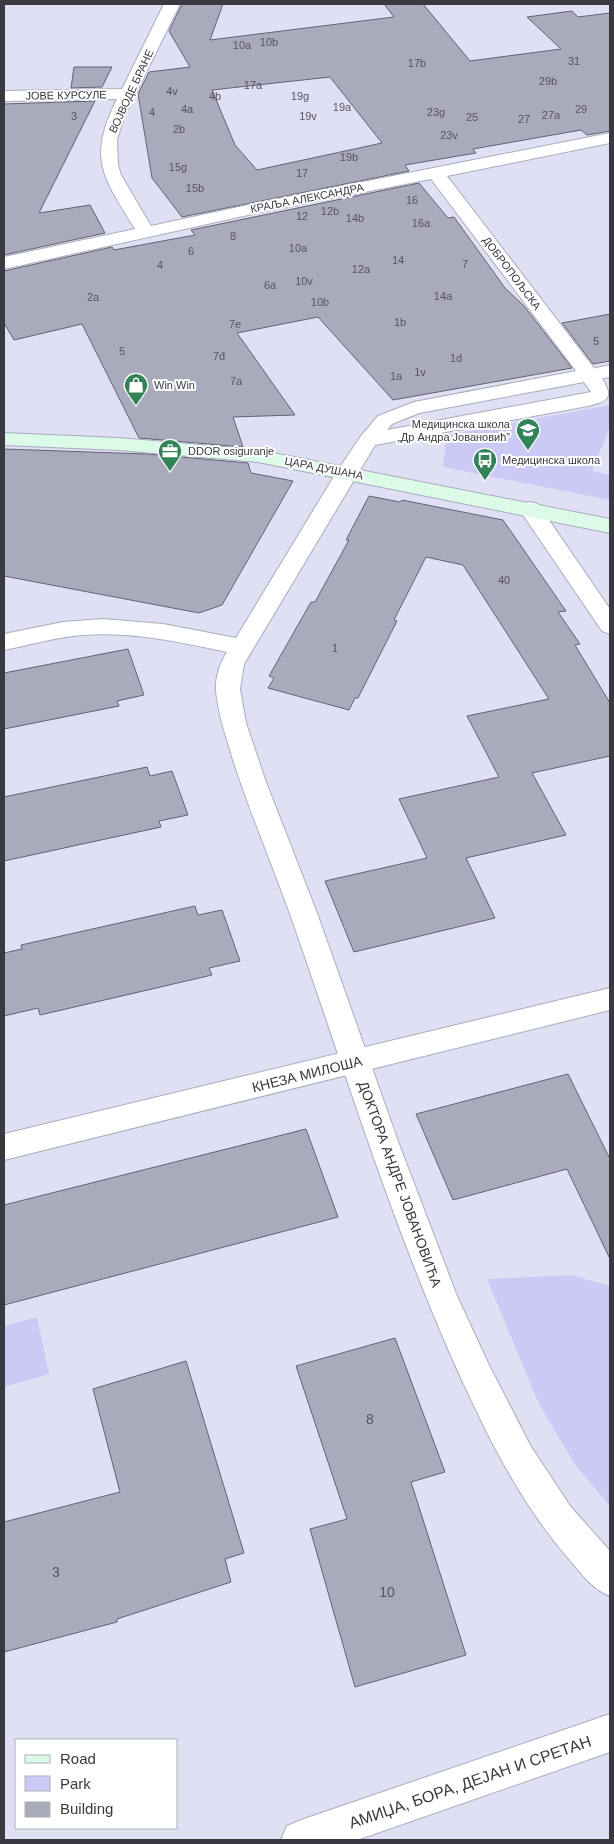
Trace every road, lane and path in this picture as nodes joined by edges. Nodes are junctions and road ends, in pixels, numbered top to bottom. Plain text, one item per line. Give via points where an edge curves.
1 (172, 4) edge
2 (128, 94) junction
3 (4, 96) edge
4 (610, 138) edge
5 (435, 172) junction
6 (146, 232) junction
7 (4, 263) edge
8 (610, 371) edge
9 (589, 375) junction
10 (4, 439) edge
11 (347, 473) junction
12 (530, 509) junction
13 (610, 526) edge
14 (610, 626) edge
15 (4, 642) edge
16 (242, 647) junction
17 (610, 1000) edge
18 (356, 1062) junction
19 (4, 1147) edge
20 (610, 1578) edge
21 (610, 1733) edge
22 (301, 1840) edge

1 - 2 street, ВОЈВОДЕ БРАНЕ
2 - 3 street, ЈОВЕ КУРСУЛЕ
2 - 6 street, ВОЈВОДЕ БРАНЕ via 109,140 108,165 119,190
4 - 5 street, КРАЉА АЛЕКСАНДРА
5 - 6 street, КРАЉА АЛЕКСАНДРА
5 - 9 street, ДОБРОПОЉСКА
6 - 7 street, КРАЉА АЛЕКСАНДРА
8 - 9 street
9 - 11 street, ДОБРОПОЉСКА via 601,391 595,399 368,440
10 - 11 main road, ЦАРА ДУШАНА via 193,449 258,456
11 - 12 main road, ЦАРА ДУШАНА
11 - 16 street, ДОКТОРА АНДРЕ ЈОВАНОВИЋА
12 - 13 main road, ЦАРА ДУШАНА
12 - 14 street
15 - 16 street via 100,626
16 - 18 street, ДОКТОРА АНДРЕ ЈОВАНОВИЋА via 232,664 228,689 234,723
17 - 18 street, КНЕЗА МИЛОША
18 - 19 street, КНЕЗА МИЛОША
18 - 20 street, ДОКТОРА АНДРЕ ЈОВАНОВИЋА via 439,1291 476,1374 518,1457 557,1518
21 - 22 street, АМИЏА, БОРА, ДЕЈАН И СРЕТАН

